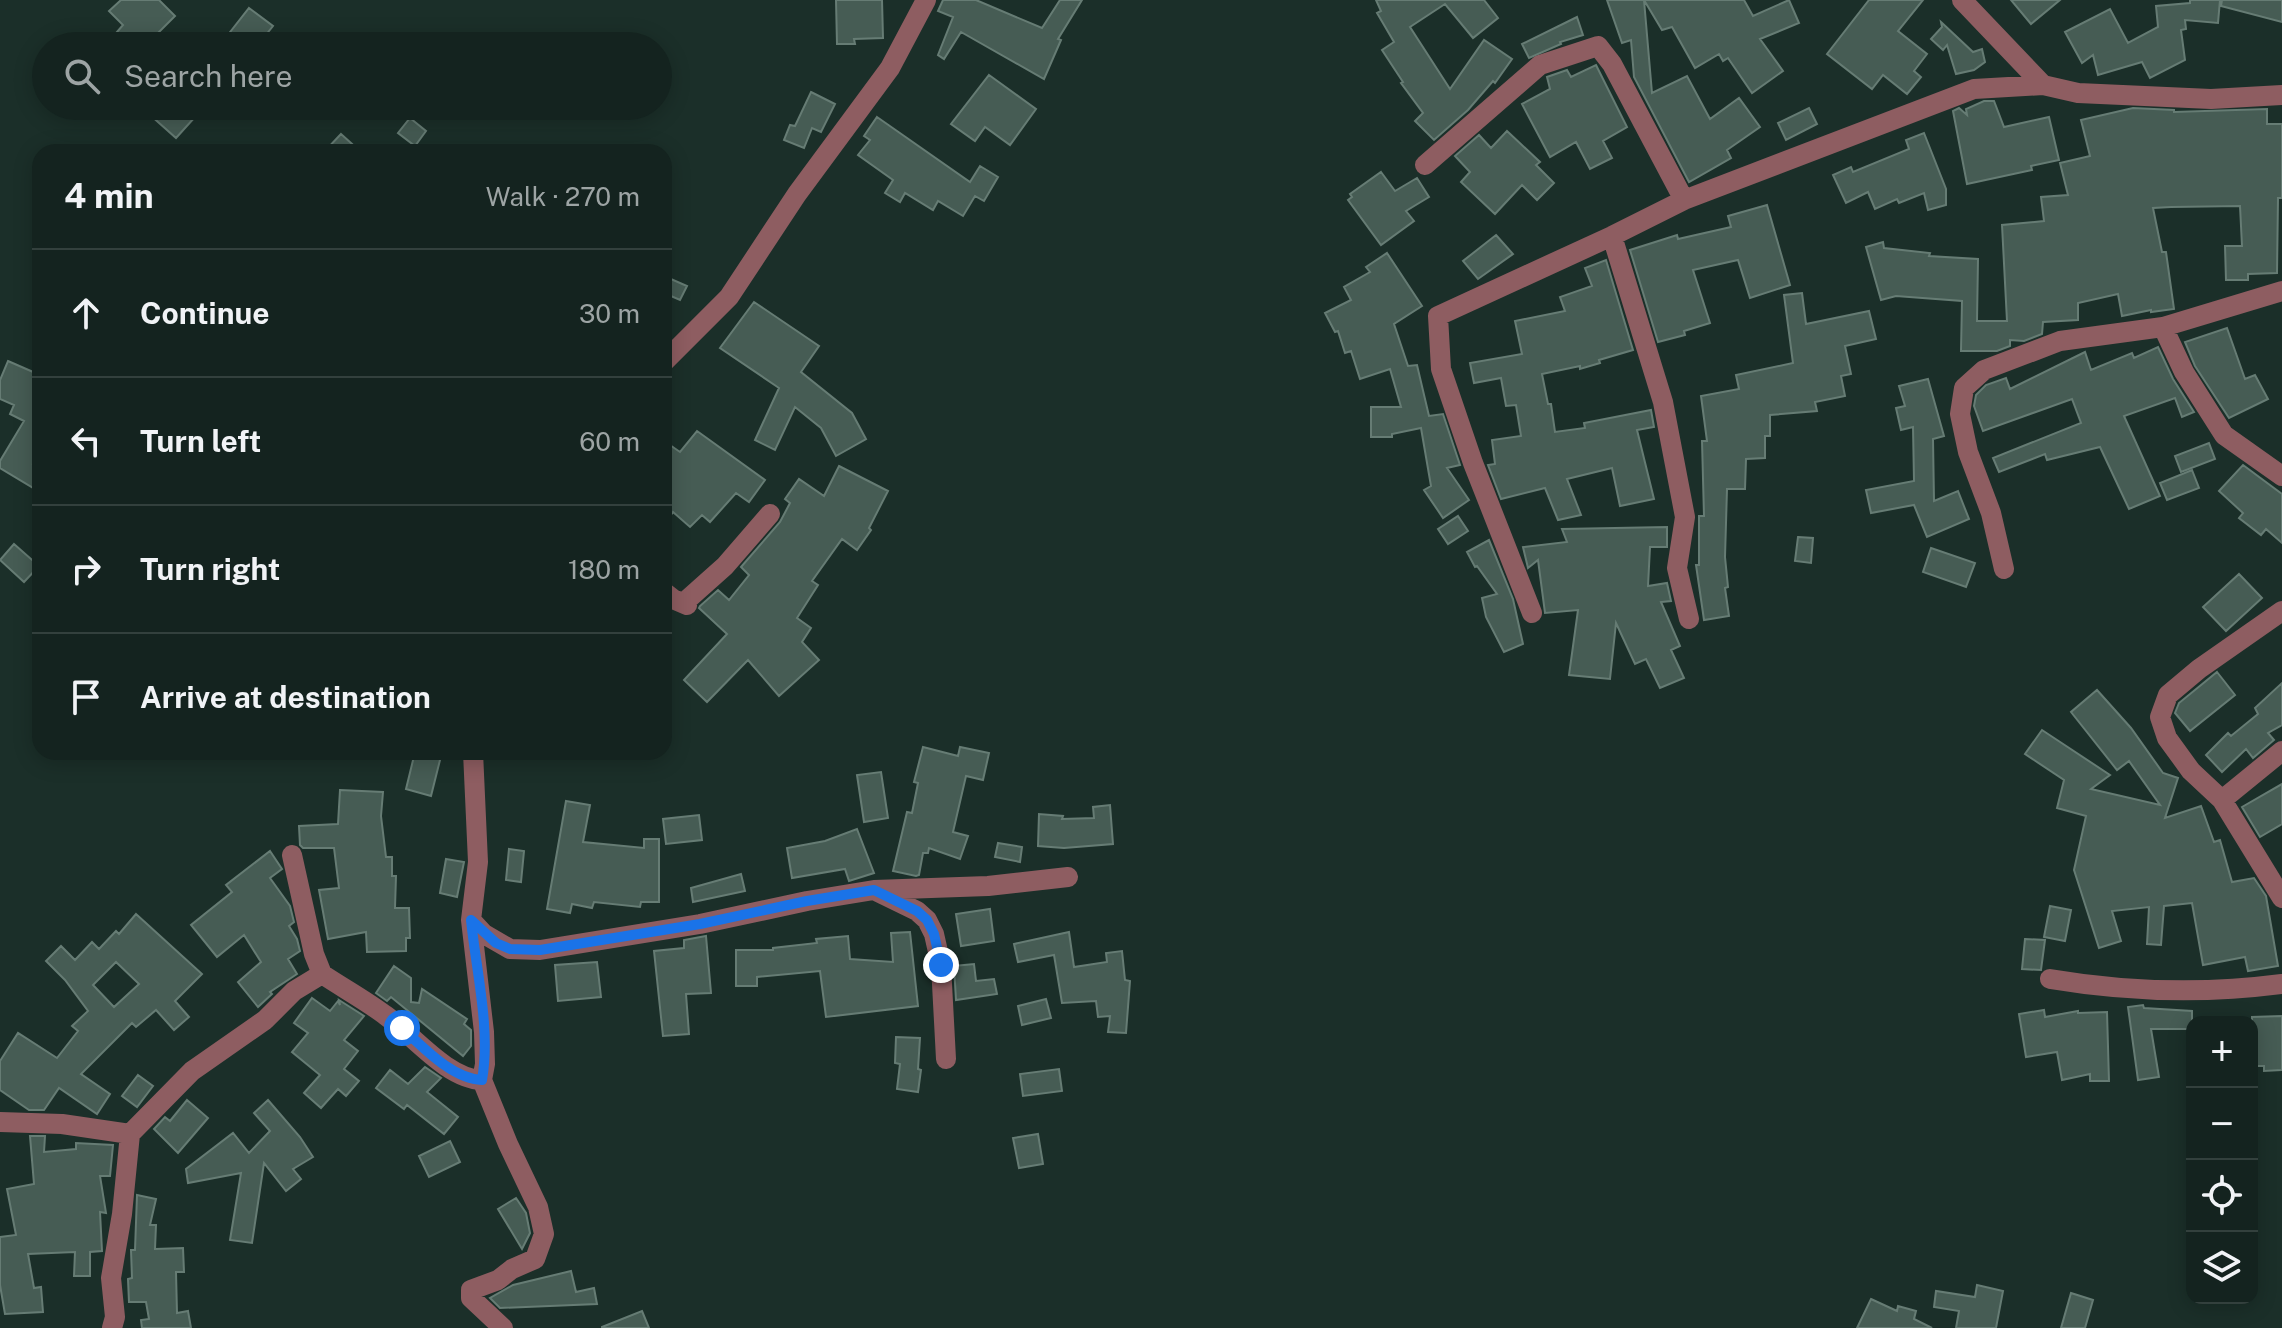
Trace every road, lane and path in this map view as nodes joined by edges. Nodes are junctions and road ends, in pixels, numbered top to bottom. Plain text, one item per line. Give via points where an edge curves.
1 (926, 0) edge
2 (1962, 0) edge
3 (2043, 85) junction
4 (2282, 95) edge
5 (1425, 165) dead end
6 (1684, 200) junction
7 (1612, 236) junction
8 (2282, 291) edge
9 (2163, 327) junction
10 (672, 354) edge
11 (2282, 476) edge
12 (770, 514) dead end
13 (2004, 569) dead end
14 (672, 598) edge
15 (2282, 611) edge
16 (1532, 613) dead end
17 (1689, 619) dead end
18 (2282, 751) edge
19 (473, 760) edge
20 (2222, 800) junction
21 (292, 855) dead end
22 (1068, 877) dead end
23 (874, 890) junction
24 (2282, 898) edge
25 (471, 920) junction
26 (322, 974) junction
27 (2050, 979) dead end
28 (2282, 984) edge
29 (946, 1059) dead end
30 (482, 1080) junction
31 (0, 1122) edge
32 (130, 1134) junction
33 (112, 1328) edge
34 (503, 1328) edge

1 - 10 street via 890,68 729,297
2 - 3 street
3 - 4 street via 2078,93 2211,99
3 - 6 street via 1974,89
5 - 6 street via 1540,65 1598,46
6 - 7 street
7 - 16 street via 1438,316 1441,369
7 - 17 street via 1663,402 1685,517 1677,568
8 - 9 street
9 - 11 street via 2224,435
9 - 13 street via 2060,341 1984,370 1964,388 1960,414 1968,452 1991,513
12 - 14 street via 687,605
15 - 20 street via 2168,695 2160,717 2167,738 2191,771
18 - 20 street
19 - 25 street via 478,862
20 - 24 street
21 - 26 street
22 - 23 street
23 - 25 street via 540,950 496,943
23 - 29 street via 917,911 934,934 941,965
25 - 30 street via 484,1032
26 - 30 street via 387,1016 452,1069
26 - 32 street via 192,1071
27 - 28 street via 2110,989
30 - 34 street via 538,1207 544,1234 535,1259 471,1290 471,1298
31 - 32 street
32 - 33 street via 111,1278

